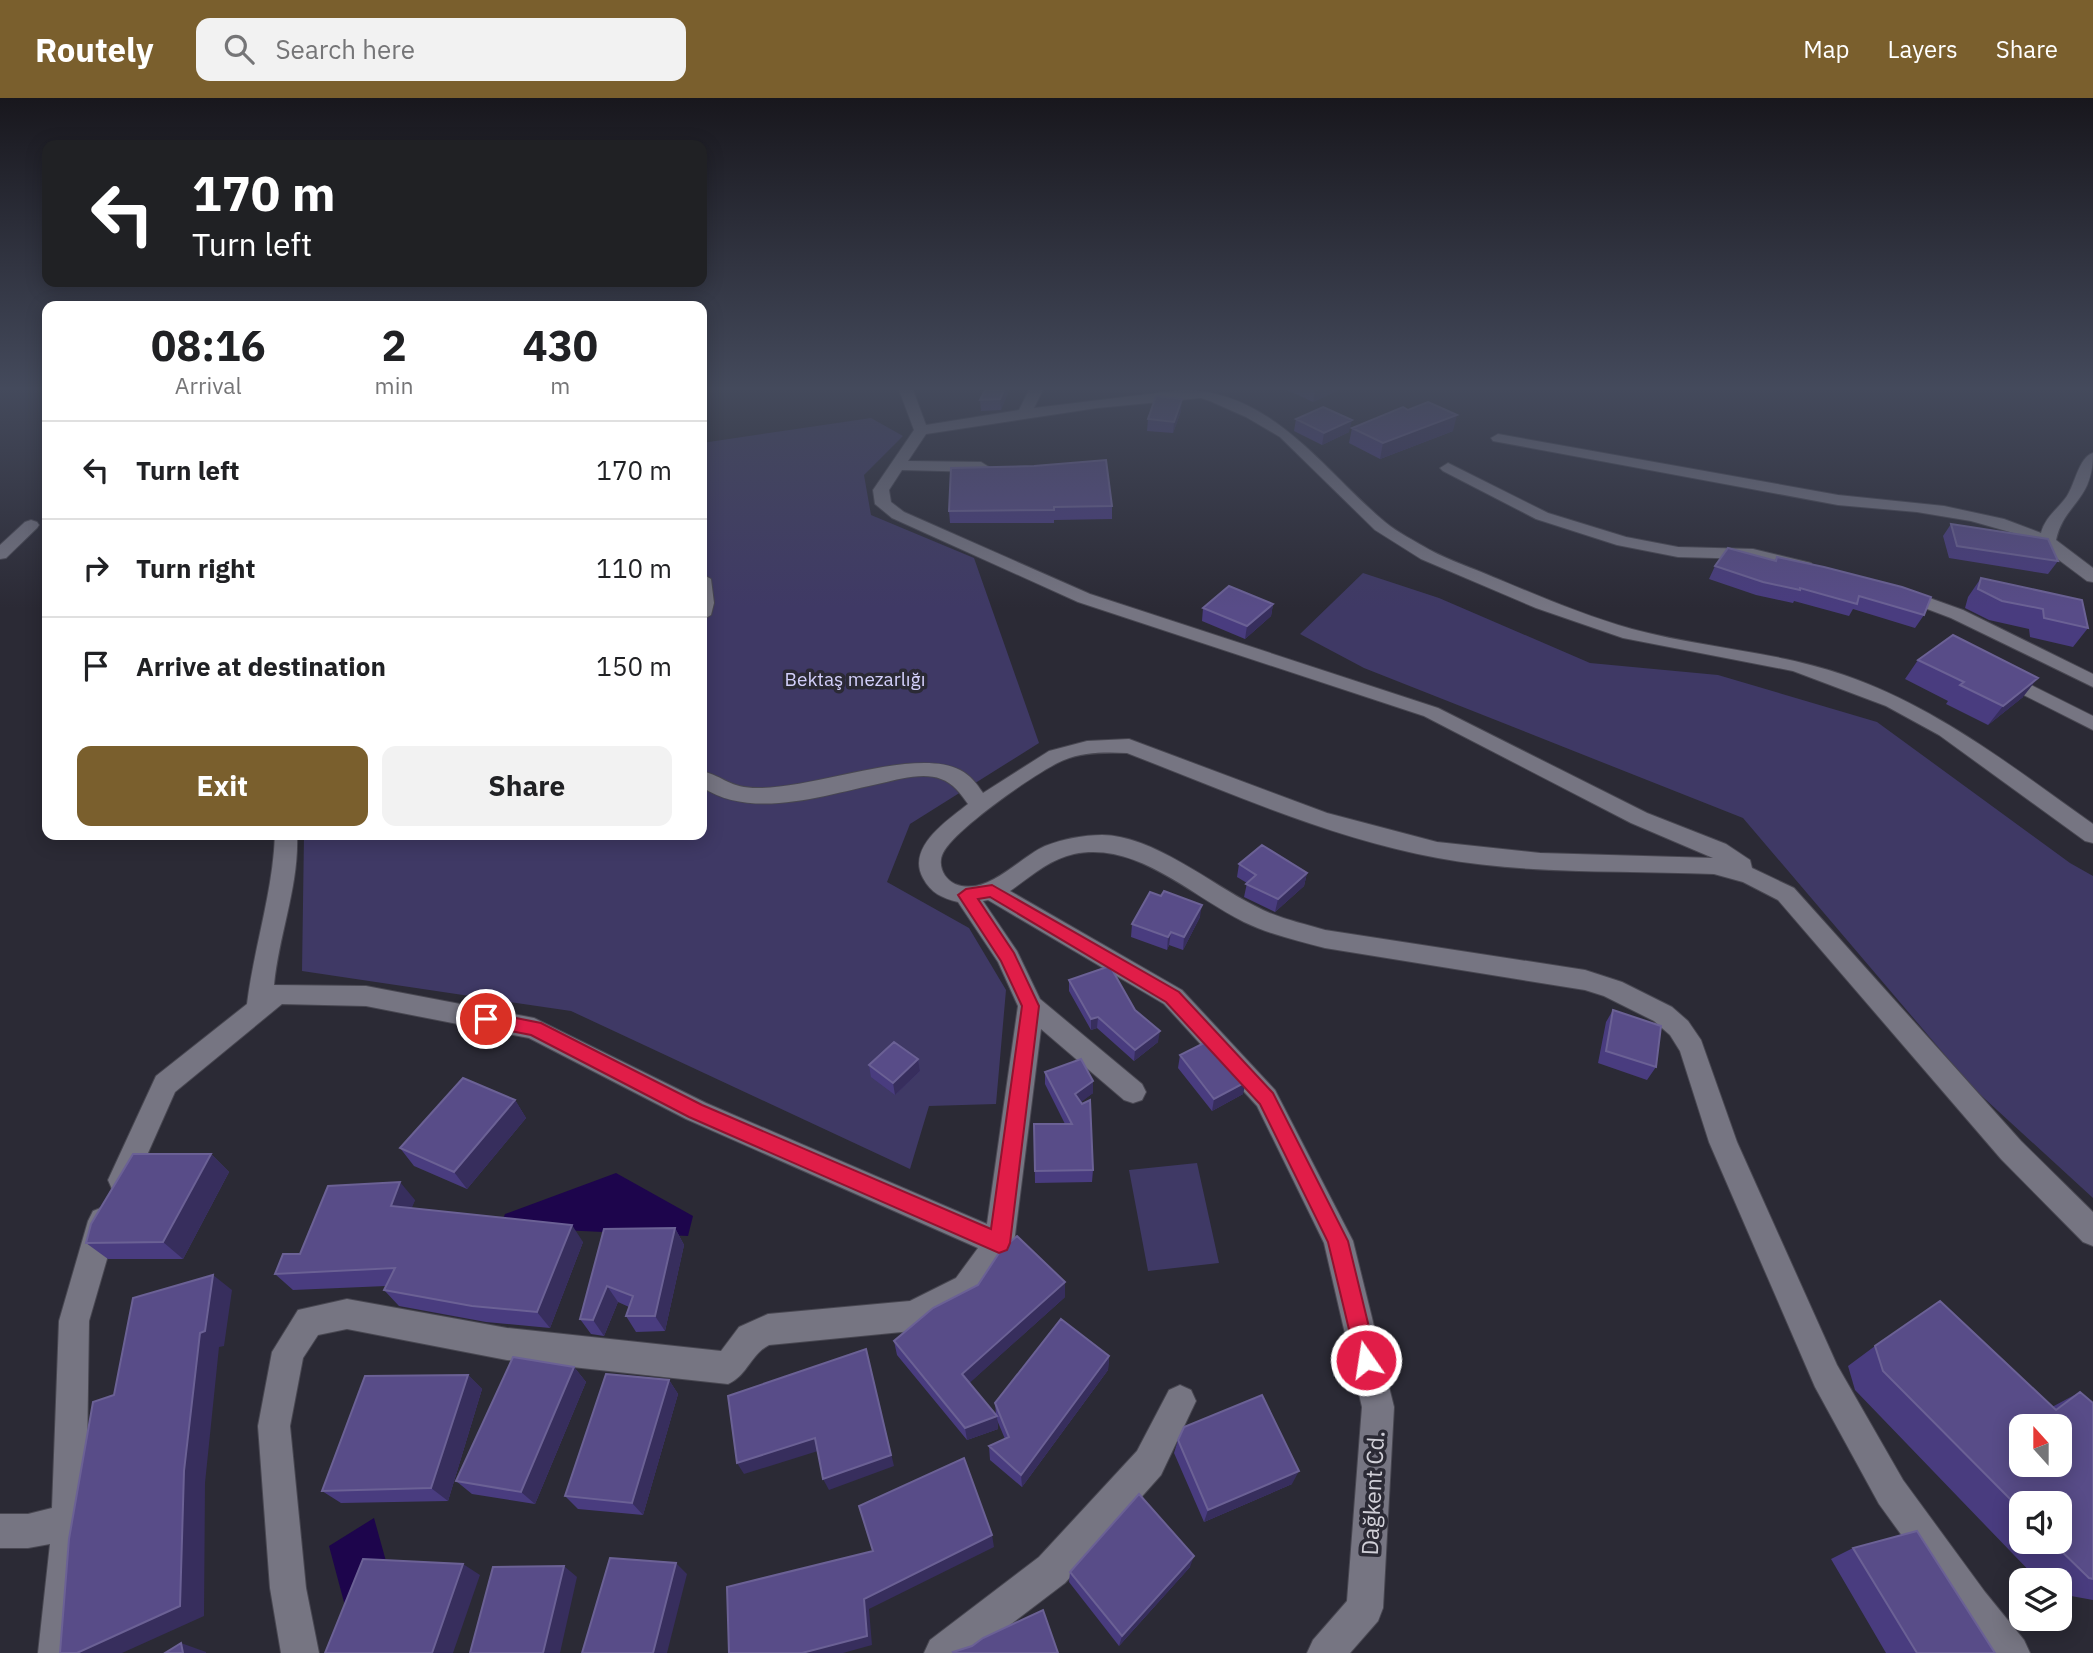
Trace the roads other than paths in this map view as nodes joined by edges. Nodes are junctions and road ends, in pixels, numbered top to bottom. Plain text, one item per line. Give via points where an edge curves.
1 (1314, 463) edge
2 (1633, 463) edge
3 (2091, 463) edge
4 (898, 465) joint
5 (981, 467) edge
6 (1448, 468) dead end
7 (31, 525) dead end
8 (2048, 542) junction
9 (0, 554) edge
10 (1821, 572) edge
11 (2093, 577) edge
12 (1888, 589) edge
13 (1983, 666) edge
14 (2093, 681) edge
15 (2093, 724) edge
16 (707, 781) edge
17 (981, 806) junction
18 (2093, 835) edge
19 (286, 840) edge
20 (1763, 879) junction
21 (979, 893) junction
22 (1031, 1006) junction
23 (259, 1008) junction
24 (1133, 1092) dead end
25 (2093, 1232) edge
26 (999, 1243) junction
27 (1180, 1401) dead end
28 (69, 1522) junction
29 (0, 1531) edge
30 (57, 1653) edge
31 (300, 1653) edge
32 (943, 1653) edge
33 (1326, 1653) edge
34 (2011, 1653) edge

1 - 18 street via 1381,527 1427,555 1617,630 1797,666 1893,702 1946,730
2 - 8 street via 1838,500 1887,503 2005,523
3 - 8 street via 2074,498 2051,524
4 - 5 street
4 - 20 street via 881,490 883,504 898,515 1084,598 1431,712 1639,818 1717,850
6 - 10 street via 1542,516 1623,541 1678,552 1753,554
7 - 9 street
8 - 11 street
12 - 14 street via 1956,614
13 - 15 street
16 - 17 street via 745,795 770,796 931,769 964,783
17 - 20 street via 1046,760 1088,747 1129,746 1335,825 1439,850 1550,861 1714,866
17 - 21 street, Dağkent Cd. via 935,845 929,866 941,886
19 - 23 street via 286,864 264,962
20 - 25 street via 1786,894 2011,1150
21 - 22 street
21 - 33 street, Dağkent Cd. via 1173,997 1266,1098 1338,1241 1378,1407 1365,1608
21 - 34 street via 1062,849 1123,845 1285,928 1325,939 1585,980 1663,1014 1692,1048 1723,1142 1826,1376 1891,1492
22 - 24 street
22 - 26 street
23 - 26 street via 277,994 366,996 534,1028 696,1111
23 - 28 street via 165,1084 97,1234 74,1321
26 - 31 street via 967,1288 912,1316 768,1330 750,1338 727,1368 508,1344 347,1314 309,1321 288,1352 274,1426 288,1588
27 - 32 street via 1149,1463 1052,1570
28 - 29 street via 28,1531
28 - 30 street

